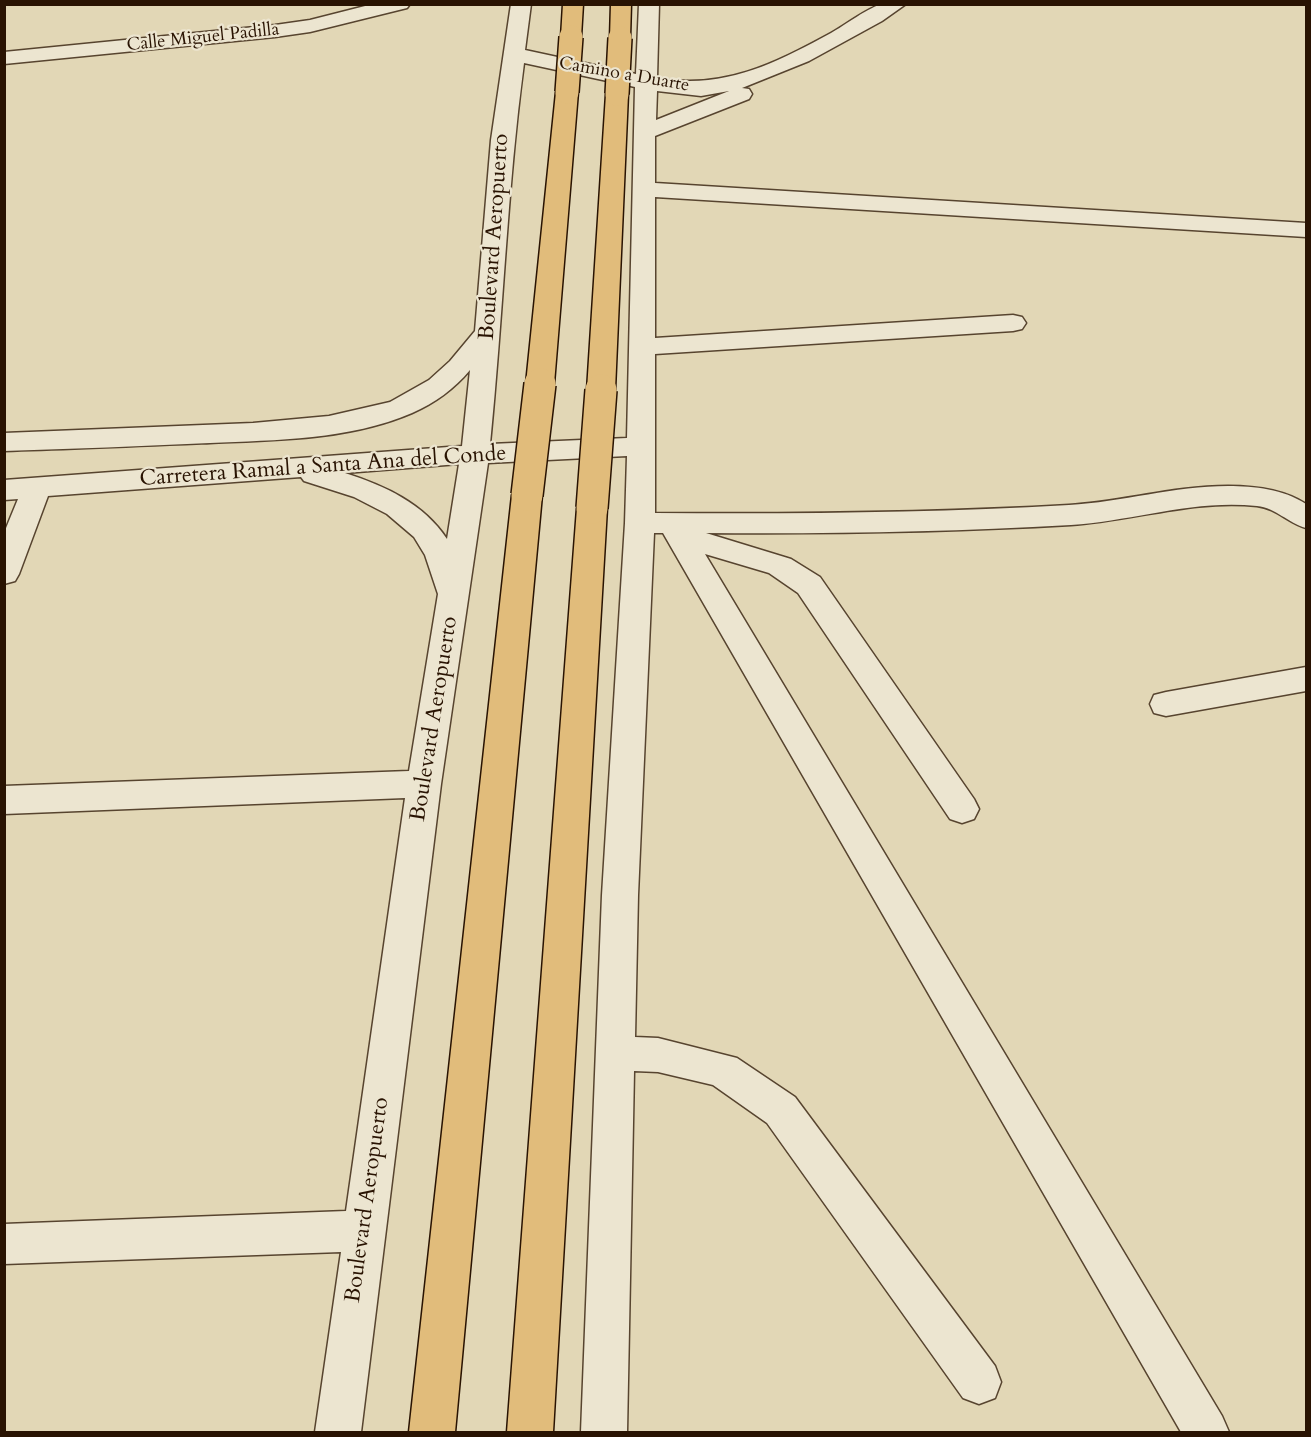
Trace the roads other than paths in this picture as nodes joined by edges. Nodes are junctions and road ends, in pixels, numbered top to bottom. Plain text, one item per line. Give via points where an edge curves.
1 (400, 4) edge
2 (521, 4) edge
3 (573, 4) edge
4 (621, 4) edge
5 (649, 4) edge
6 (896, 4) edge
7 (825, 46) junction
8 (513, 54) junction
9 (4, 58) edge
10 (632, 88) junction
11 (644, 134) junction
12 (644, 189) junction
13 (1306, 230) edge
14 (1013, 323) dead end
15 (488, 332) junction
16 (642, 347) junction
17 (4, 442) edge
18 (641, 446) junction
19 (475, 454) junction
20 (291, 469) junction
21 (36, 489) junction
22 (4, 490) edge
23 (1306, 518) edge
24 (664, 528) junction
25 (4, 574) edge
26 (454, 595) junction
27 (1306, 679) edge
28 (1166, 704) dead end
29 (424, 783) junction
30 (4, 800) edge
31 (962, 808) dead end
32 (615, 1053) junction
33 (364, 1231) junction
34 (4, 1244) edge
35 (979, 1382) dead end
36 (338, 1432) edge
37 (432, 1432) edge
38 (530, 1432) edge
39 (604, 1432) edge
40 (1206, 1432) edge

1 - 9 street, Calle Miguel Padilla via 310,26 252,34
2 - 8 street, Boulevard Aeropuerto
3 - 37 highway, bridge via 540,384
4 - 10 highway, bridge via 620,38
5 - 10 street
6 - 7 street, Camino a Duarte
7 - 10 street, Camino a Duarte via 720,87
7 - 11 street via 771,81
8 - 10 street, Camino a Duarte
8 - 15 street, Boulevard Aeropuerto via 502,140
10 - 11 street
10 - 38 highway, bridge via 592,508
11 - 12 street
12 - 13 street
12 - 16 street
14 - 16 street
15 - 17 street, Carretera Ramal a Santa Ana del Conde via 458,371 432,391 400,408 359,419 285,430
15 - 19 street, Boulevard Aeropuerto
16 - 18 street
18 - 19 street, Carretera Ramal a Santa Ana del Conde
18 - 24 street
19 - 20 street, Carretera Ramal a Santa Ana del Conde
19 - 26 street, Boulevard Aeropuerto
20 - 21 street, Carretera Ramal a Santa Ana del Conde
20 - 26 street via 343,481 377,495 409,516 434,544
21 - 22 street, Carretera Ramal a Santa Ana del Conde
21 - 25 street
23 - 24 street via 1284,502 1227,496 1074,515
24 - 31 street via 780,566 809,585
24 - 32 street via 620,895
24 - 40 street
26 - 29 street, Boulevard Aeropuerto
27 - 28 street
29 - 30 street
29 - 33 street, Boulevard Aeropuerto
32 - 35 street via 658,1055 723,1070 781,1110
32 - 39 street
33 - 34 street
33 - 36 street, Boulevard Aeropuerto

